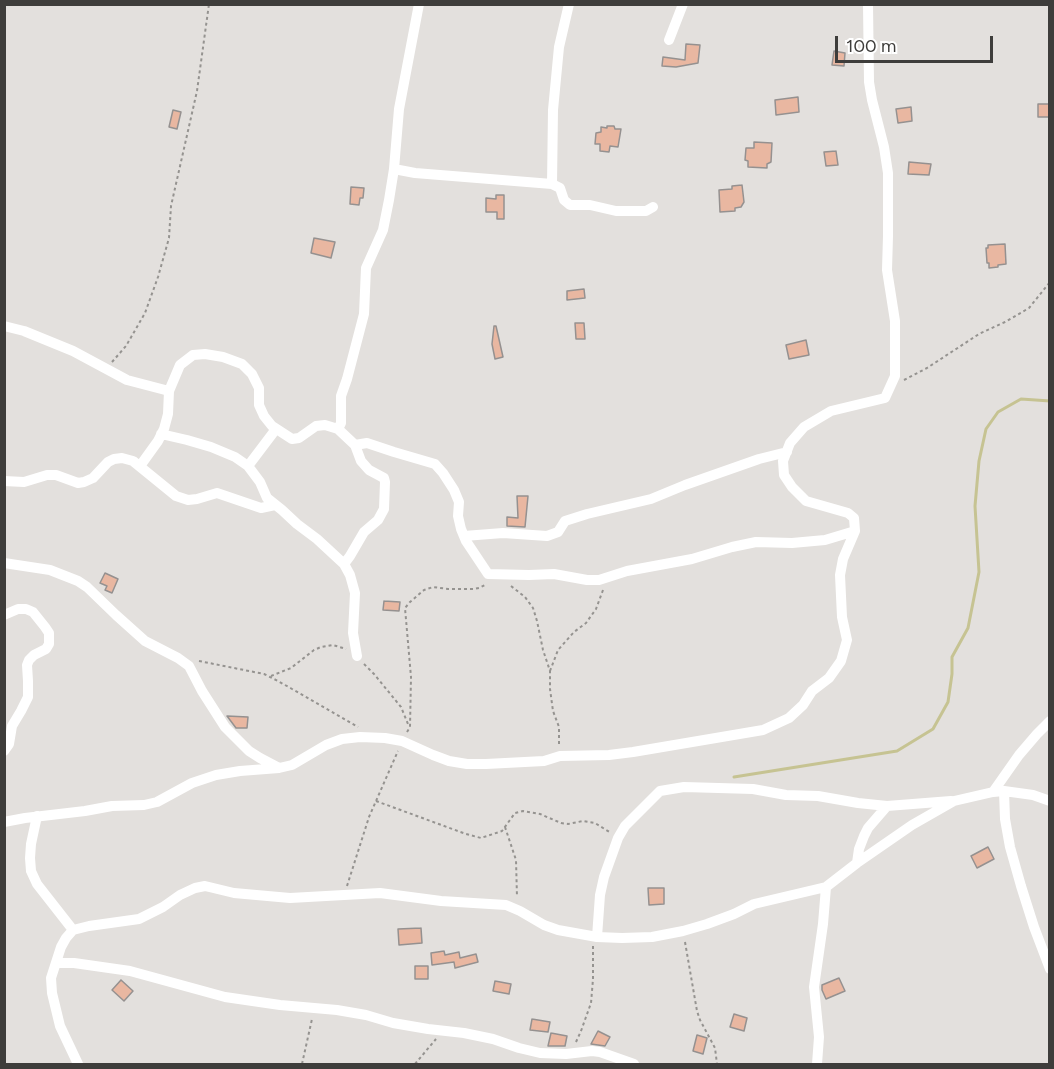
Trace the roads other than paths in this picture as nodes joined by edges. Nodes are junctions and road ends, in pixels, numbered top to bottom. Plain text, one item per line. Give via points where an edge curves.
1 (419, 4) edge
2 (569, 4) edge
3 (683, 4) edge
4 (868, 4) edge
5 (669, 40) dead end
6 (394, 169) junction
7 (552, 184) junction
8 (653, 207) dead end
9 (4, 326) edge
10 (169, 391) junction
11 (276, 429) junction
12 (338, 429) junction
13 (161, 434) junction
14 (355, 446) junction
15 (787, 452) junction
16 (140, 466) junction
17 (248, 466) junction
18 (4, 481) edge
19 (275, 505) junction
20 (855, 531) junction
21 (464, 536) junction
22 (4, 563) edge
23 (344, 564) junction
24 (4, 615) edge
25 (357, 656) road end
26 (1050, 721) edge
27 (4, 751) edge
28 (279, 768) junction
29 (998, 791) junction
30 (954, 801) junction
31 (1050, 801) edge
32 (887, 806) junction
33 (37, 816) junction
34 (5, 821) edge
35 (857, 863) junction
36 (826, 887) junction
37 (73, 930) junction
38 (595, 936) junction
39 (56, 963) junction
40 (1050, 969) edge
41 (78, 1065) edge
42 (634, 1065) edge
43 (817, 1065) edge

1 - 6 street via 399,109
2 - 7 street via 553,110
3 - 5 street
4 - 15 street via 869,82 888,173 887,270 895,321 895,376 885,398 831,411 804,428
6 - 7 street
6 - 12 street via 383,230 366,268 364,314 341,396
7 - 8 street via 560,188 570,205 616,211 646,211
9 - 10 street via 73,351 127,381
10 - 11 street via 180,365 193,355 223,357 242,364 252,374 259,388 259,405
10 - 13 street via 168,414
11 - 12 street via 292,439 316,426
11 - 17 street
12 - 14 street
13 - 16 street
13 - 17 street via 211,447
14 - 21 street via 367,443 435,464 459,502 458,516
14 - 23 street via 369,470 384,478 384,509
15 - 20 street via 784,475 792,487 806,501 848,513 854,518
15 - 21 street via 651,499 565,521 558,532 547,536
16 - 18 street via 122,458 114,459 93,478 78,483 56,475 24,482
16 - 19 street via 176,496 188,500 217,493 261,508
17 - 19 street
19 - 23 street
20 - 21 street via 825,540 756,542 599,580 554,574 488,574
20 - 28 street via 840,575 847,640 841,661 789,718 763,730 633,752 486,765 449,761 402,741 360,737 326,745 292,765
22 - 28 street via 50,570 87,587 146,641 189,666 225,727 249,751
23 - 25 street via 356,593 353,633
24 - 27 street via 18,609 33,612 50,638 46,649 29,660 26,704 12,726
26 - 29 street via 1019,755
28 - 33 street via 216,775 144,805
29 - 30 street
29 - 31 street
29 - 40 street via 1021,886
30 - 32 street
30 - 35 street
32 - 35 street via 868,828
32 - 38 street via 753,789 684,787 660,791 618,838 604,877
33 - 34 street
33 - 37 street via 31,871
35 - 36 street
36 - 38 street via 754,904 716,920 652,937
36 - 43 street via 814,987 819,1037
37 - 38 street via 139,919 180,895 205,886 290,898 380,893 506,904 544,926
37 - 39 street
39 - 41 street via 51,978 55,1008
39 - 42 street via 130,971 225,997 313,1007 464,1033 540,1053 600,1052

